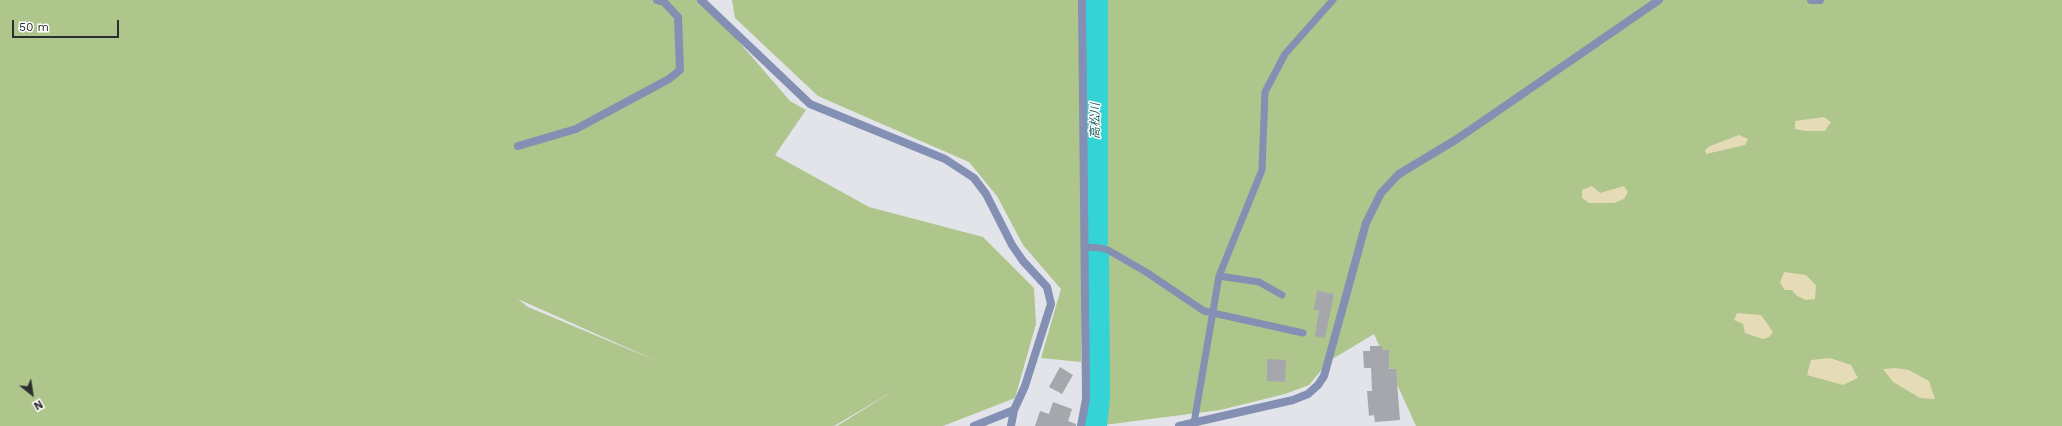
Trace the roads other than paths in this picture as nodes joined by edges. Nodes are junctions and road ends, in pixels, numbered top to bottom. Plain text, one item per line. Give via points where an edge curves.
1 (657, 0) edge
2 (701, 0) edge
3 (1082, 0) edge
4 (1333, 0) edge
5 (1659, 0) edge
6 (1811, 0) edge
7 (1820, 0) edge
8 (518, 146) dead end
9 (1085, 247) junction
10 (1219, 276) junction
11 (1282, 295) dead end
12 (1213, 312) junction
13 (1303, 334) dead end
14 (1014, 410) junction
15 (1194, 424) edge
16 (974, 426) edge
17 (1011, 426) edge
18 (1081, 426) edge
19 (1179, 426) edge

1 - 8 street via 664,2 678,17 680,70 669,80 576,129
2 - 14 street via 810,104 945,159 974,178 986,194 1012,245 1047,287 1051,304 1025,386
3 - 9 street
4 - 10 lane via 1285,54 1265,92 1262,170
5 - 15 street via 1457,139 1399,174 1381,193 1366,223 1324,376 1318,386 1308,394 1293,400
6 - 7 street
9 - 12 lane via 1108,250 1197,307
9 - 18 street via 1086,399
10 - 11 lane via 1259,282
10 - 12 lane
12 - 13 lane
12 - 15 lane
14 - 16 street
14 - 17 street
15 - 19 street

